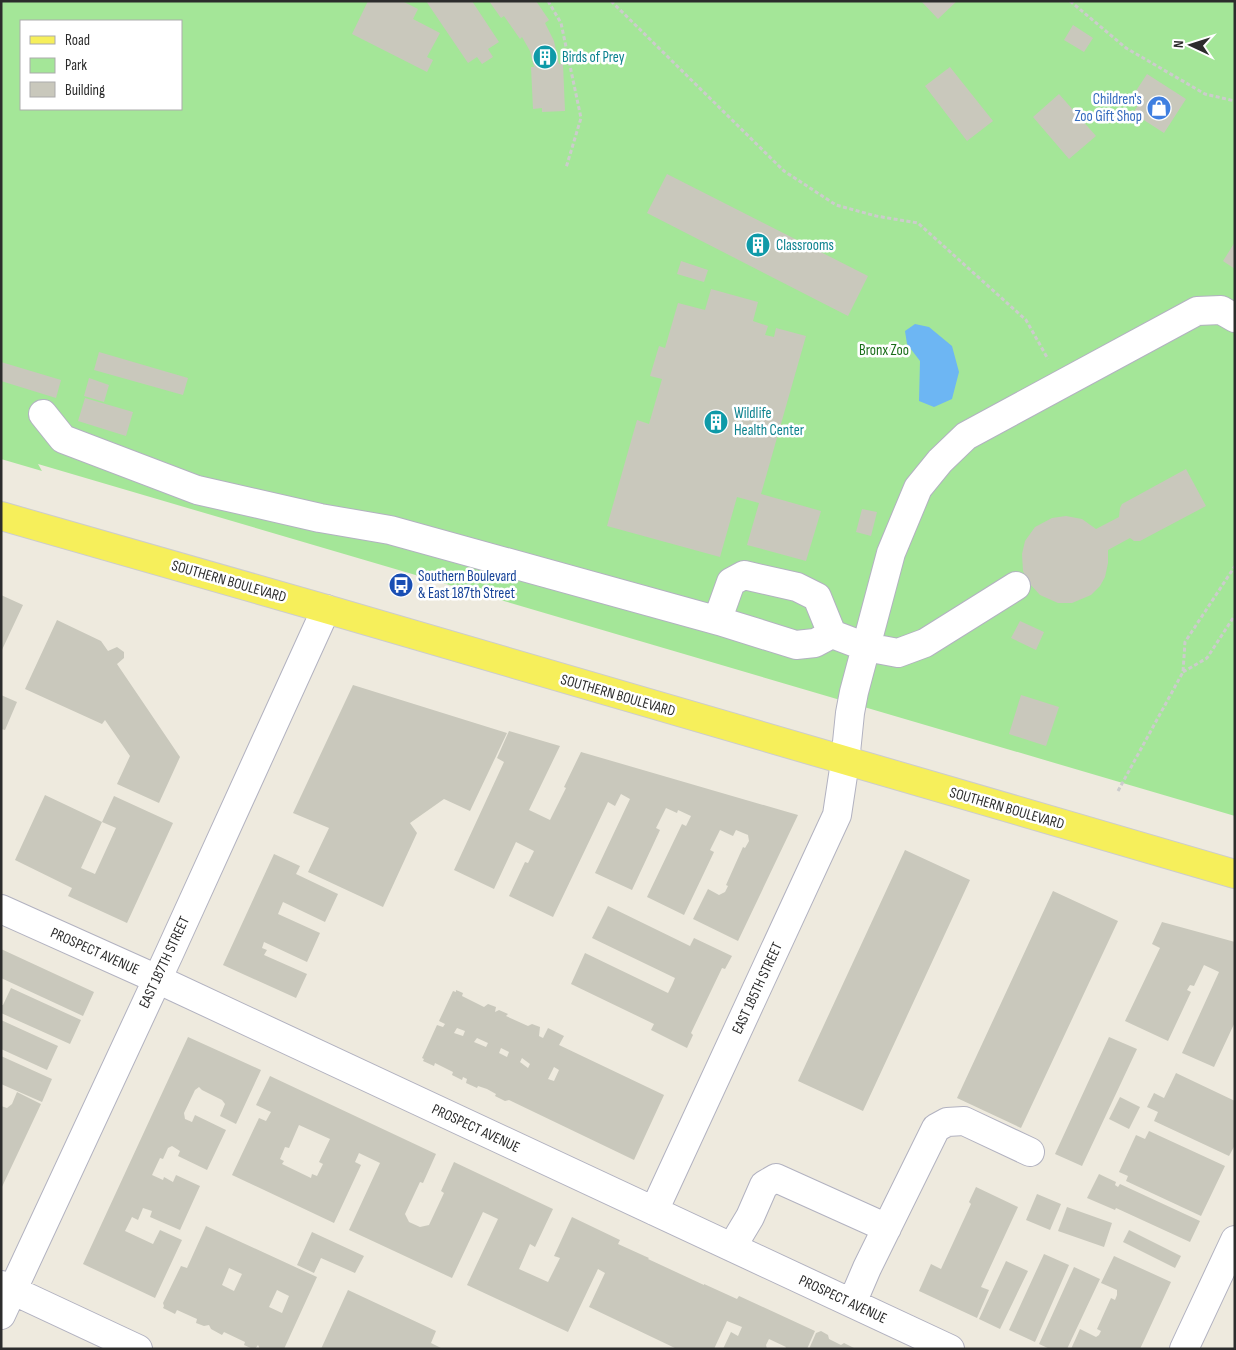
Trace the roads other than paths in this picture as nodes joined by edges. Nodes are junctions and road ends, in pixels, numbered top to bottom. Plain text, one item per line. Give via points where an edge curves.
1 (1235, 318) edge
2 (43, 414) dead end
3 (1, 516) edge
4 (1016, 586) dead end
5 (326, 608) junction
6 (719, 621) junction
7 (832, 634) junction
8 (866, 647) junction
9 (845, 762) junction
10 (1235, 874) edge
11 (1, 909) edge
12 (157, 979) junction
13 (1030, 1152) dead end
14 (654, 1211) junction
15 (887, 1228) junction
16 (1235, 1240) edge
17 (732, 1247) junction
18 (1226, 1283) edge
19 (7, 1288) edge
20 (852, 1303) junction
21 (1, 1314) edge
22 (138, 1349) edge
23 (950, 1349) edge
24 (1184, 1349) edge

1 - 8 street, EAST 185TH STREET via 1221,310 1197,311 966,436 918,488 891,553
2 - 6 street via 63,439 197,490 390,530
3 - 5 main road, SOUTHERN BOULEVARD
4 - 8 street via 925,642 898,653
5 - 9 main road, SOUTHERN BOULEVARD
5 - 12 street, EAST 187TH STREET
6 - 7 street via 796,645 815,644
6 - 7 street via 731,582 744,575 798,587 817,597
7 - 8 street
8 - 9 street, EAST 185TH STREET via 851,706
9 - 10 main road, SOUTHERN BOULEVARD
9 - 14 street, EAST 185TH STREET via 837,815
11 - 12 street, PROSPECT AVENUE
12 - 14 street, PROSPECT AVENUE
12 - 19 street, EAST 187TH STREET
13 - 15 street via 964,1121 947,1122 936,1128
14 - 17 street, PROSPECT AVENUE
15 - 17 street via 776,1178 764,1184
15 - 20 street
16 - 18 street
17 - 20 street, PROSPECT AVENUE
18 - 24 street
19 - 21 street, EAST 187TH STREET
19 - 22 street
20 - 23 street, PROSPECT AVENUE

